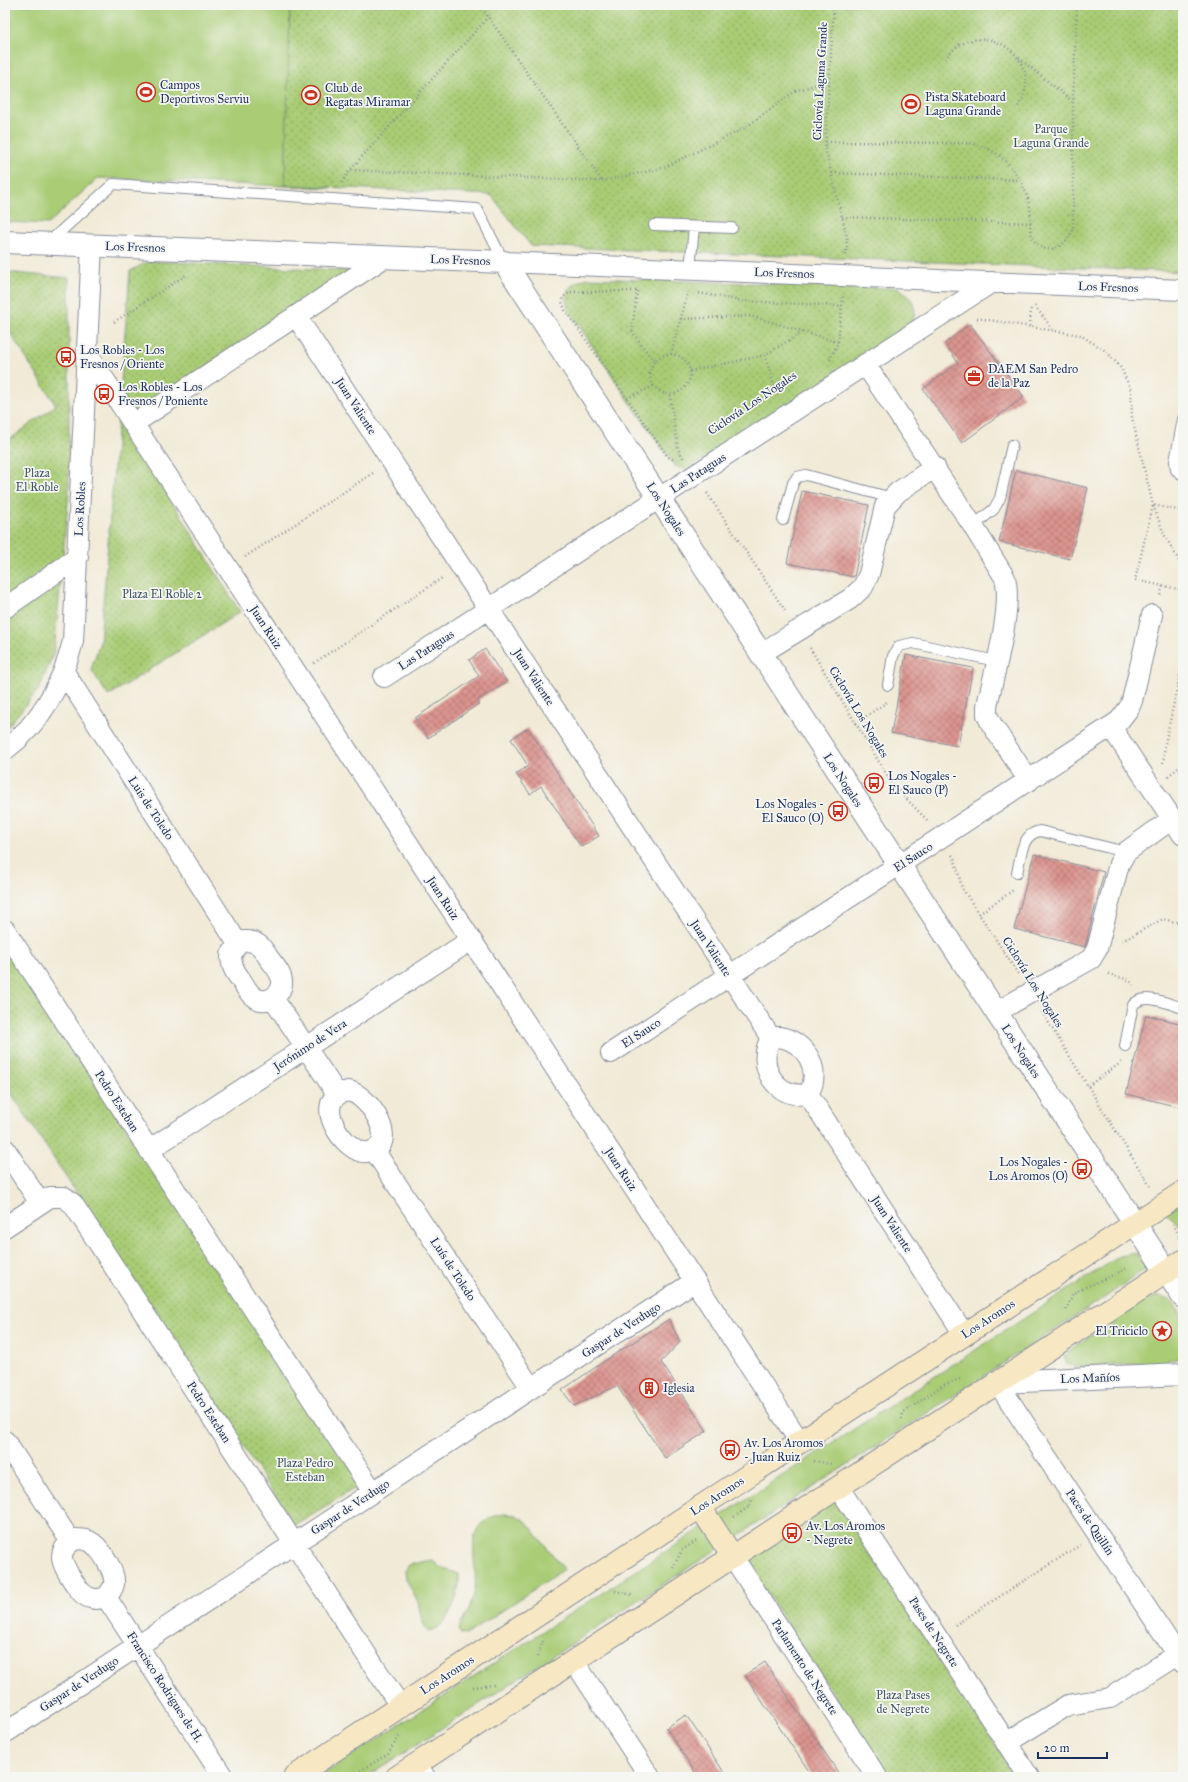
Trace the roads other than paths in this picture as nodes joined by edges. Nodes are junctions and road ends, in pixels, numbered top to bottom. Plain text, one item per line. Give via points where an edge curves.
1 (654, 225) dead end
2 (694, 227) junction
3 (732, 228) dead end
4 (5, 242) edge
5 (48, 243) junction
6 (92, 245) junction
7 (385, 257) junction
8 (504, 262) junction
9 (690, 269) junction
10 (992, 282) junction
11 (1183, 290) edge
12 (296, 316) junction
13 (87, 353) junction
14 (865, 364) junction
15 (1183, 419) edge
16 (133, 424) junction
17 (1012, 445) dead end
18 (935, 467) junction
19 (1183, 475) edge
20 (659, 498) junction
21 (892, 498) junction
22 (783, 520) dead end
23 (974, 526) junction
24 (78, 557) junction
25 (5, 608) edge
26 (489, 609) junction
27 (1152, 615) dead end
28 (760, 654) junction
29 (996, 661) junction
30 (64, 672) junction
31 (384, 677) dead end
32 (888, 685) road end
33 (1111, 727) junction
34 (5, 750) edge
35 (1029, 781) junction
36 (1172, 819) junction
37 (1183, 835) edge
38 (1126, 852) junction
39 (900, 866) junction
40 (1017, 873) road end
41 (5, 930) edge
42 (471, 940) junction
43 (238, 944) junction
44 (730, 976) junction
45 (273, 998) junction
46 (1183, 1008) edge
47 (996, 1012) junction
48 (771, 1038) junction
49 (1125, 1046) road end
50 (306, 1047) junction
51 (611, 1053) dead end
52 (337, 1094) junction
53 (808, 1094) junction
54 (5, 1149) edge
55 (149, 1150) junction
56 (374, 1150) junction
57 (1183, 1192) edge
58 (40, 1203) junction
59 (1135, 1224) junction
60 (5, 1227) edge
61 (1175, 1266) edge
62 (695, 1282) junction
63 (1183, 1297) edge
64 (964, 1334) junction
65 (1183, 1374) edge
66 (997, 1382) junction
67 (531, 1388) junction
68 (5, 1441) edge
69 (804, 1451) junction
70 (839, 1488) junction
71 (373, 1492) junction
72 (700, 1507) junction
73 (71, 1542) junction
74 (294, 1543) junction
75 (733, 1557) junction
76 (106, 1598) junction
77 (138, 1646) junction
78 (1181, 1656) edge
79 (574, 1661) junction
80 (400, 1706) junction
81 (5, 1733) edge
82 (1006, 1743) junction
83 (421, 1771) edge
84 (223, 1777) edge
85 (294, 1777) edge
86 (397, 1777) edge
87 (650, 1777) edge
88 (877, 1777) edge
89 (1029, 1777) edge

1 - 2 lane
2 - 3 lane
2 - 9 lane
4 - 5 street, Los Fresnos
5 - 6 street, Los Fresnos
5 - 8 lane via 113,184 477,209
6 - 7 street, Los Fresnos
6 - 13 street, Los Robles
7 - 8 street, Los Fresnos
7 - 12 street
8 - 9 street, Los Fresnos
8 - 20 street, Los Nogales
9 - 10 street, Los Fresnos
10 - 11 street, Los Fresnos
10 - 14 street, Las Pataguas
12 - 16 street
12 - 26 street, Juan Valiente
13 - 16 street, Juan Ruiz
13 - 24 street, Los Robles
14 - 18 street
14 - 20 street, Las Pataguas via 689,467
15 - 19 lane via 1175,461 1176,470
16 - 42 street, Juan Ruiz
17 - 23 lane via 1000,498 994,509
18 - 21 street
18 - 23 street
20 - 26 street, Las Pataguas
20 - 28 street, Los Nogales
21 - 22 lane via 806,475 798,477 793,483
21 - 28 street via 885,506 870,574 863,587 850,599
23 - 29 street via 1001,569 1008,587 1007,606
24 - 25 street
24 - 30 street, Los Robles via 73,641
26 - 31 street, Las Pataguas
26 - 44 street, Juan Valiente
27 - 33 street, El Sauco via 1132,701 1125,714
28 - 39 street, Los Nogales
29 - 32 lane via 913,643 899,646 893,656
29 - 35 street via 987,715
30 - 34 street, Los Robles via 38,717
30 - 43 street, Luis de Toledo
33 - 35 street, El Sauco
33 - 36 street
35 - 39 street, El Sauco
36 - 37 street
36 - 38 street
38 - 40 lane via 1040,831 1032,832 1026,838
38 - 47 street via 1119,864 1097,949 1091,958
39 - 44 street, El Sauco
39 - 47 street, Los Nogales
41 - 55 street, Pedro Esteban
42 - 50 street, Jerónimo de Vera
42 - 62 street, Juan Ruiz
43 - 45 street via 231,955 233,968 255,998
43 - 45 street via 250,941 262,947 279,973 282,986
44 - 48 street, Juan Valiente
44 - 51 street, El Sauco
45 - 50 street
46 - 49 lane via 1147,999 1136,1001
47 - 59 street, Los Nogales
48 - 53 street via 787,1038 795,1042 810,1061 814,1079
48 - 53 street via 764,1055 772,1078 784,1092 792,1095
50 - 52 street
50 - 55 street, Jerónimo de Vera
52 - 56 street via 330,1106 331,1120 349,1146 361,1152
52 - 56 street via 349,1091 362,1096 381,1123 383,1137
53 - 64 street, Juan Valiente
54 - 58 street
55 - 71 street, Pedro Esteban
56 - 67 street, Luís de Toledo
57 - 59 main road, Los Aromos
58 - 60 street
58 - 74 street, Pedro Esteban via 57,1196 64,1197 73,1204
59 - 61 street, Los Nogales via 1154,1253
59 - 64 main road, Los Aromos
61 - 63 street, Los Nogales
61 - 66 main road
62 - 67 street, Gaspar de Verdugo
62 - 69 street, Juan Ruiz
64 - 69 main road, Los Aromos
65 - 66 street, Los Mañíos
66 - 70 main road
66 - 78 street, Paces de Quillín
67 - 71 street, Gaspar de Verdugo
68 - 73 street
69 - 72 main road, Los Aromos
70 - 75 main road
70 - 82 street, Pases de Negrete
71 - 74 street, Gaspar de Verdugo
72 - 75 main road
72 - 80 main road, Los Aromos
73 - 76 street via 62,1553 64,1567 84,1595 91,1599
73 - 76 street via 82,1539 90,1541 111,1569 114,1584
74 - 77 street, Gaspar de Verdugo
74 - 80 street, Pedro Esteban
75 - 79 main road
75 - 88 street, Parlamento de Negrete
76 - 77 street, Francisco Rodrigues de H.
77 - 81 street, Gaspar de Verdugo
77 - 84 street, Francisco Rodrigues de H.
78 - 82 street via 1110,1698 1068,1705
79 - 83 main road
79 - 87 street
80 - 85 main road, Los Aromos
82 - 89 street, Pases de Negrete
83 - 86 main road

